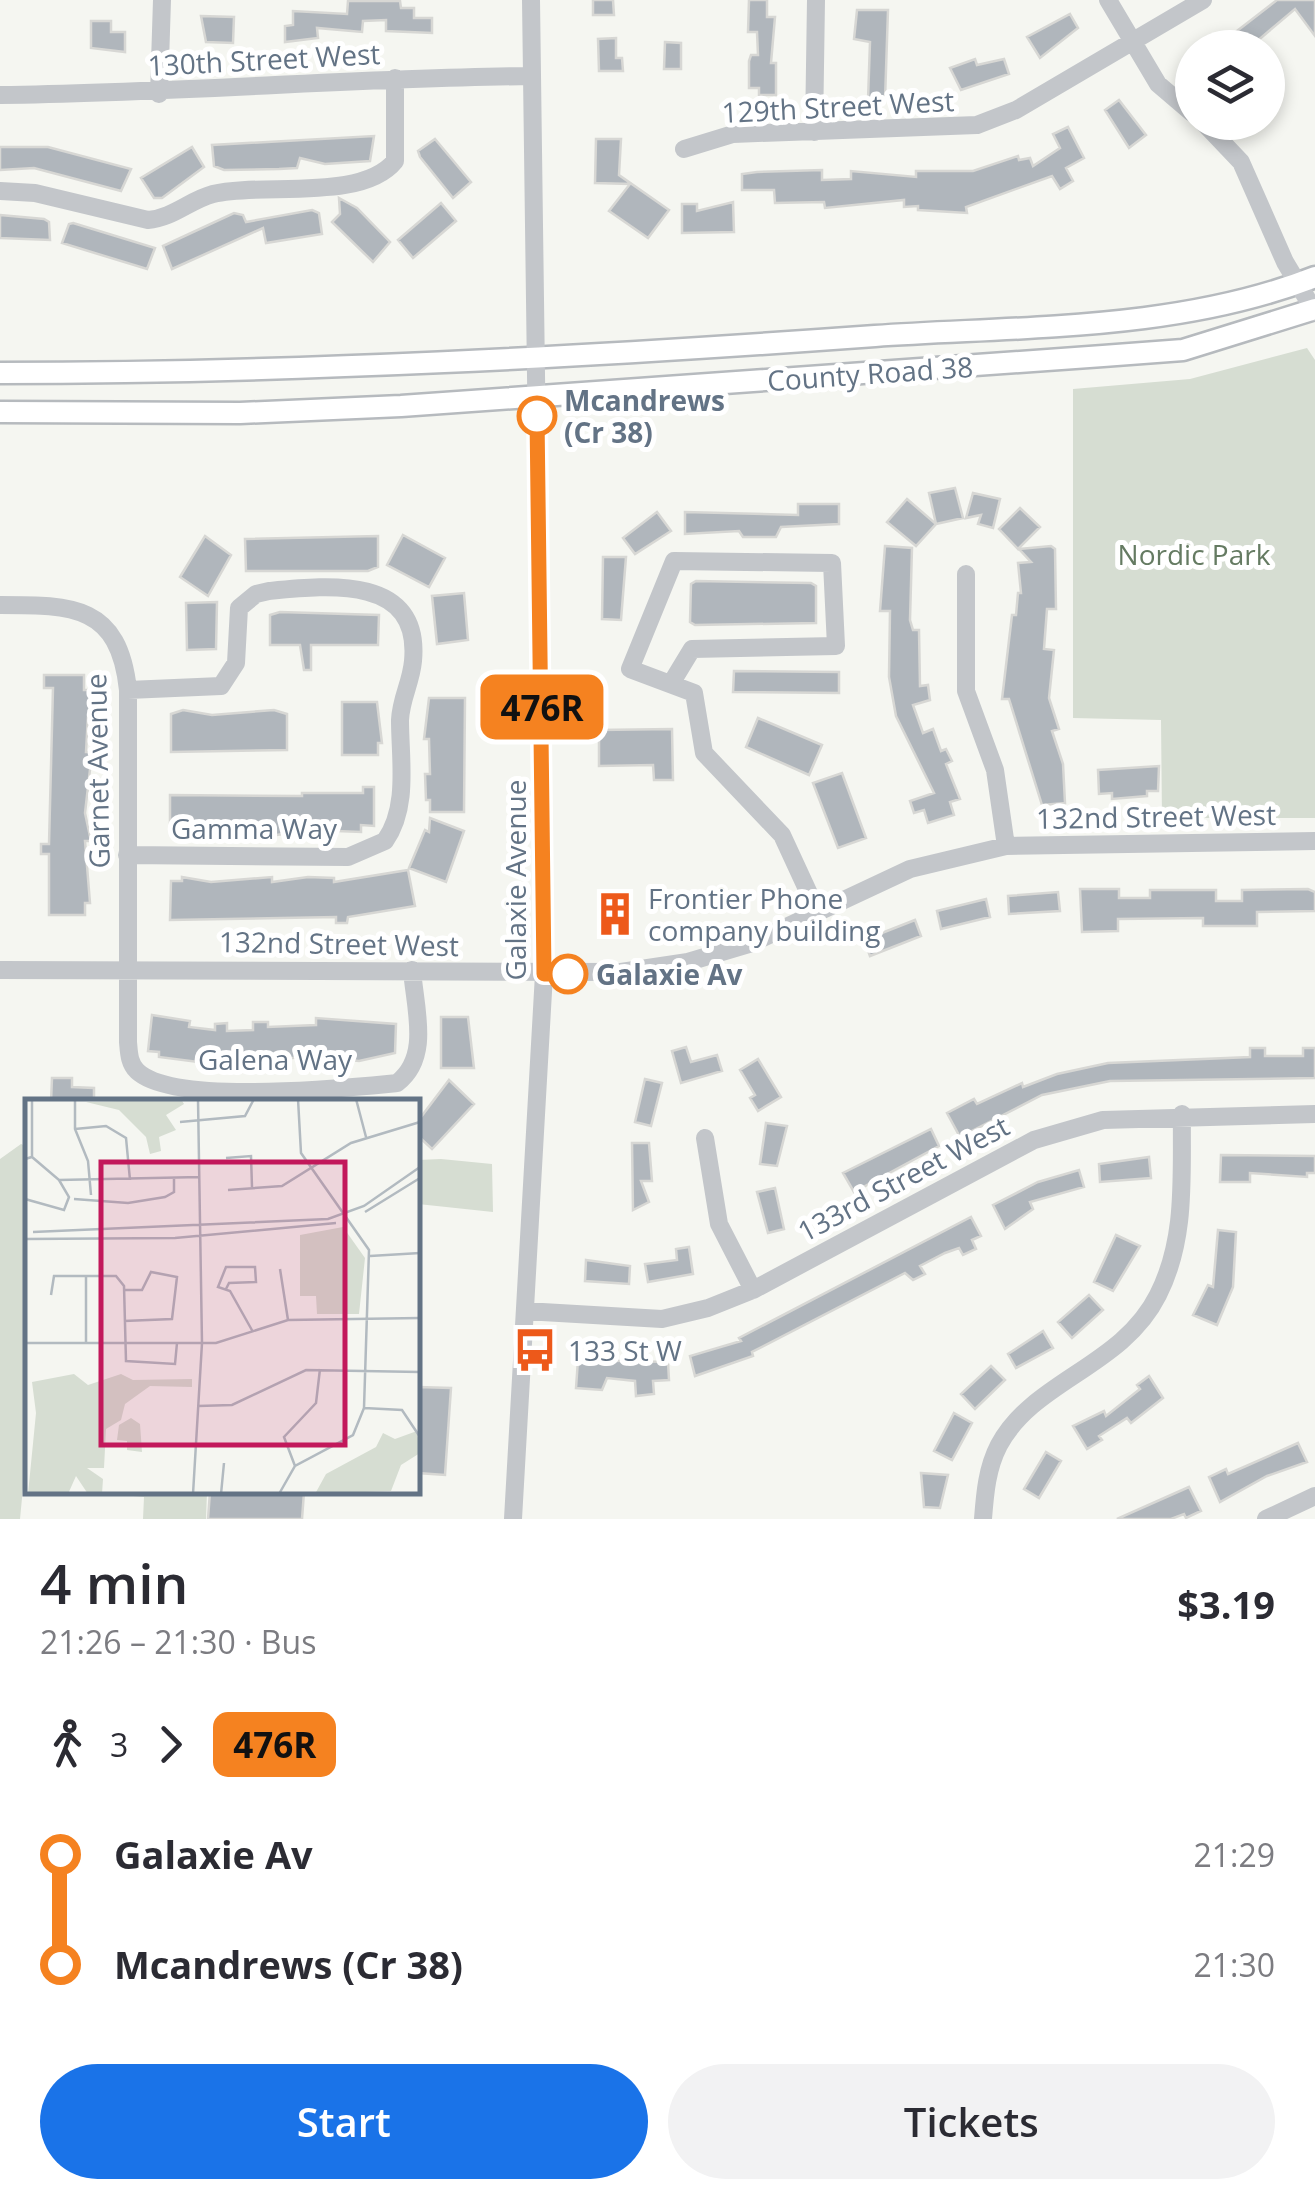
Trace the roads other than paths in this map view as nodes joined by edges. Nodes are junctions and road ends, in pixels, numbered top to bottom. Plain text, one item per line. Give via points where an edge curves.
1 (162, 0) edge
2 (530, 0) edge
3 (816, 0) edge
4 (1108, 0) edge
5 (1204, 0) edge
6 (1132, 43) junction
7 (532, 76) junction
8 (395, 78) junction
9 (0, 94) edge
10 (159, 94) junction
11 (1175, 98) edge
12 (814, 132) junction
13 (1220, 140) edge
14 (684, 149) dead end
15 (0, 190) edge
16 (1307, 280) edge
17 (1315, 310) edge
18 (536, 358) junction
19 (0, 373) edge
20 (537, 396) junction
21 (0, 412) edge
22 (966, 574) dead end
23 (0, 605) edge
24 (672, 682) junction
25 (128, 690) junction
26 (1315, 842) edge
27 (1006, 846) junction
28 (126, 855) junction
29 (818, 913) junction
30 (0, 970) edge
31 (128, 970) junction
32 (412, 970) junction
33 (544, 974) junction
34 (1182, 1114) junction
35 (1315, 1114) edge
36 (705, 1138) dead end
37 (753, 1290) junction
38 (525, 1310) junction
39 (1315, 1496) edge
40 (513, 1519) edge
41 (983, 1519) edge
42 (1266, 1519) edge

1 - 10 street
2 - 7 street, Galaxie Avenue
3 - 12 street
4 - 6 street
5 - 6 street, 129th Street West
6 - 11 street
6 - 12 street, 129th Street West via 977,125
7 - 8 street, 130th Street West
7 - 18 street, Galaxie Avenue
8 - 10 street, 130th Street West
8 - 15 street via 395,161 372,178 209,195 148,220
9 - 10 street, 130th Street West
12 - 14 street, 129th Street West via 732,134
13 - 16 street via 1241,162
16 - 17 street
16 - 18 main road via 1221,306 1113,321
17 - 20 main road, County Road 38 via 1183,350
18 - 19 main road via 267,371
18 - 20 street, Galaxie Avenue
20 - 21 main road, County Road 38 via 240,413
20 - 33 street, Galaxie Avenue
22 - 27 street via 966,691 995,770
23 - 25 street, Garnet Avenue via 68,608 96,619 118,641
24 - 24 street via 630,669 674,561 832,563 836,646 692,650
24 - 29 street via 694,693 704,753 782,835
25 - 28 street, Garnet Avenue
25 - 28 street, Gamma Way via 212,689 228,682 236,664 239,608 269,591 376,592 395,601 408,619 414,661 400,702 400,810 385,841 348,856
26 - 27 street, 132nd Street West
27 - 29 street, 132nd Street West via 910,869
28 - 31 street, Garnet Avenue
29 - 33 street, 132nd Street West via 688,962
30 - 31 street, 132nd Street West
31 - 32 street, 132nd Street West
31 - 32 street, Galena Way via 130,1060 138,1072 178,1087 236,1091 397,1084 413,1071 419,1054
32 - 33 street, 132nd Street West
33 - 38 street, Galaxie Avenue
34 - 35 street, 133rd Street West
34 - 37 street, 133rd Street West via 1103,1120 1034,1140
34 - 41 street via 1180,1227 1160,1293 1115,1350 1021,1414 999,1444
36 - 37 street via 719,1224
37 - 38 street, 133rd Street West via 662,1319
38 - 40 street, Galaxie Avenue
39 - 42 street

